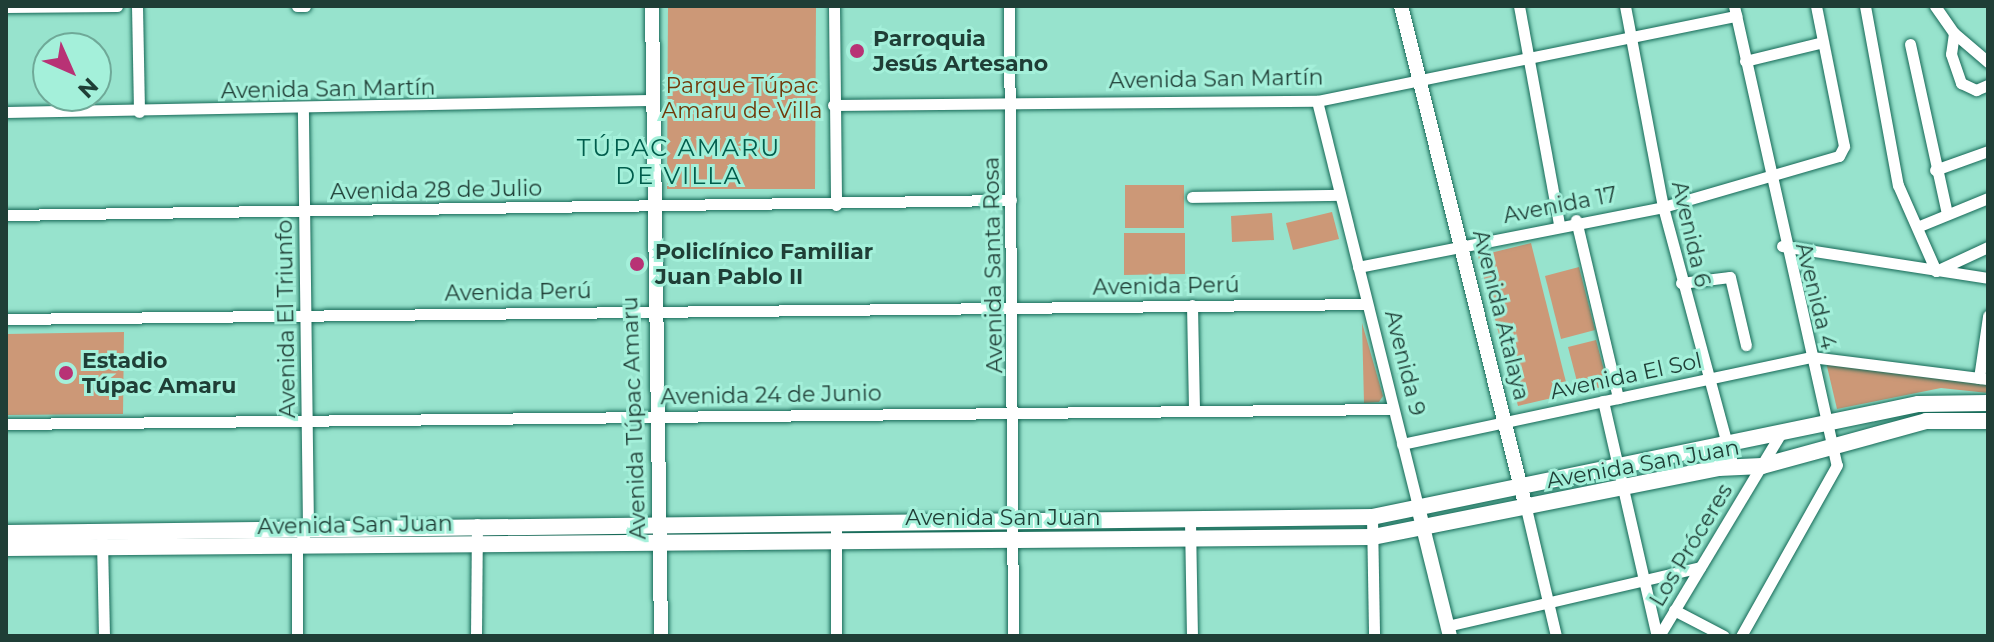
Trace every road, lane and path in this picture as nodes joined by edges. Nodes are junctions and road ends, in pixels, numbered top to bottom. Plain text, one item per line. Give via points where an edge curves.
1 (117, 6) edge
2 (137, 6) edge
3 (297, 6) edge
4 (305, 6) edge
5 (652, 6) edge
6 (834, 6) edge
7 (1009, 6) edge
8 (1401, 6) edge
9 (1519, 6) edge
10 (1625, 6) edge
11 (1816, 6) edge
12 (1865, 6) edge
13 (1935, 6) edge
14 (6, 7) edge
15 (1735, 11) edge
16 (1954, 33) junction
17 (1631, 37) junction
18 (1823, 42) junction
19 (1910, 44) dead end
20 (1530, 58) junction
21 (1745, 61) junction
22 (1988, 62) edge
23 (1420, 81) junction
24 (1988, 85) edge
25 (1010, 98) junction
26 (650, 100) junction
27 (1317, 101) junction
28 (833, 105) junction
29 (303, 109) junction
30 (6, 112) edge
31 (139, 112) junction
32 (1988, 151) edge
33 (1935, 170) junction
34 (1769, 178) junction
35 (1340, 195) junction
36 (1192, 197) dead end
37 (1988, 198) edge
38 (1011, 200) junction
39 (836, 205) junction
40 (652, 207) junction
41 (1663, 207) junction
42 (305, 211) junction
43 (1947, 214) junction
44 (6, 215) edge
45 (1576, 220) junction
46 (1559, 223) junction
47 (1917, 227) junction
48 (1461, 245) junction
49 (1782, 246) junction
50 (1988, 247) edge
51 (1358, 267) junction
52 (1936, 271) junction
53 (1988, 278) edge
54 (1681, 283) junction
55 (1367, 304) junction
56 (1192, 305) junction
57 (1014, 308) junction
58 (652, 310) junction
59 (306, 314) junction
60 (1988, 316) edge
61 (6, 319) edge
62 (1746, 345) dead end
63 (1811, 357) junction
64 (1709, 378) junction
65 (1984, 378) edge
66 (1618, 398) junction
67 (1603, 401) junction
68 (1988, 403) edge
69 (1393, 409) junction
70 (1194, 411) junction
71 (1015, 412) junction
72 (655, 417) junction
73 (308, 420) junction
74 (1988, 421) edge
75 (1505, 422) junction
76 (6, 424) edge
77 (1827, 424) junction
78 (1781, 433) junction
79 (1402, 444) junction
80 (1831, 444) junction
81 (1727, 445) junction
82 (1762, 466) junction
83 (1733, 467) junction
84 (1618, 468) junction
85 (1622, 487) junction
86 (1522, 489) junction
87 (1526, 508) junction
88 (1419, 511) junction
89 (1372, 517) junction
90 (1190, 522) junction
91 (477, 524) junction
92 (308, 528) junction
93 (1423, 529) junction
94 (1014, 532) junction
95 (6, 533) edge
96 (836, 534) junction
97 (660, 535) junction
98 (1373, 537) junction
99 (1190, 539) junction
100 (102, 540) junction
101 (478, 545) junction
102 (6, 548) edge
103 (297, 548) junction
104 (1700, 567) junction
105 (1644, 579) junction
106 (1548, 602) junction
107 (1674, 610) junction
108 (1449, 631) edge
109 (104, 636) edge
110 (297, 636) edge
111 (476, 636) edge
112 (661, 636) edge
113 (836, 636) edge
114 (1013, 636) edge
115 (1192, 636) edge
116 (1374, 636) edge
117 (1556, 636) edge
118 (1658, 636) edge
119 (1724, 636) edge
120 (1741, 636) edge

1 - 14 street
2 - 31 street
3 - 4 street
5 - 26 street, Avenida Túpac Amaru
6 - 28 street
7 - 25 street, Avenida Santa Rosa
8 - 23 street, Avenida Atalaya
9 - 20 street
10 - 17 street, Avenida 6
11 - 18 street
12 - 47 street via 1898,185
13 - 16 street
15 - 17 street, Avenida San Martín
15 - 21 street, Avenida 4
16 - 22 street
16 - 24 street via 1951,54 1961,83 1976,90
17 - 20 street, Avenida San Martín
17 - 41 street, Avenida 6
18 - 21 street
18 - 34 street, Avenida 17 via 1843,152
19 - 33 street
20 - 23 street, Avenida San Martín
20 - 46 street
21 - 34 street, Avenida 4
23 - 27 street, Avenida San Martín
23 - 48 street, Avenida Atalaya
25 - 27 street, Avenida San Martín
25 - 28 street, Avenida San Martín
25 - 38 street, Avenida Santa Rosa
26 - 29 street, Avenida San Martín
26 - 40 street, Avenida Túpac Amaru
27 - 35 street, Avenida 9
28 - 39 street
29 - 31 street, Avenida San Martín
29 - 42 street, Avenida El Triunfo
30 - 31 street, Avenida San Martín
32 - 33 street
33 - 43 street
34 - 41 street, Avenida 17
34 - 49 street, Avenida 4
35 - 36 street
35 - 51 street, Avenida 9
37 - 43 street
38 - 39 street, Avenida 28 de Julio
38 - 57 street, Avenida Santa Rosa
39 - 40 street, Avenida 28 de Julio
40 - 42 street, Avenida 28 de Julio
40 - 58 street, Avenida Túpac Amaru
41 - 45 street, Avenida 17
41 - 54 street, Avenida 6
42 - 44 street, Avenida 28 de Julio
42 - 59 street, Avenida El Triunfo
43 - 47 street
45 - 46 street, Avenida 17
45 - 66 street
46 - 48 street, Avenida 17
47 - 52 street
48 - 51 street, Avenida 17
48 - 75 street, Avenida Atalaya
49 - 52 street
49 - 63 street, Avenida 4
50 - 52 street
51 - 55 street, Avenida 9
52 - 53 street
54 - 62 street via 1730,277
54 - 64 street, Avenida 6
55 - 56 street, Avenida Perú
55 - 69 street, Avenida 9
56 - 57 street, Avenida Perú
56 - 70 street
57 - 58 street, Avenida Perú
57 - 71 street, Avenida Santa Rosa
58 - 59 street, Avenida Perú
58 - 72 street, Avenida Túpac Amaru
59 - 61 street, Avenida Perú
59 - 73 street, Avenida El Triunfo
60 - 65 street
63 - 64 street, Avenida El Sol
63 - 65 street, Avenida El Sol
63 - 77 street, Avenida 4
64 - 66 street, Avenida El Sol
64 - 81 street, Avenida 6
66 - 67 street, Avenida El Sol
67 - 75 street, Avenida El Sol
67 - 84 street
68 - 77 main road, Avenida San Juan via 1936,402
69 - 70 street, Avenida 24 de Junio
69 - 79 street, Avenida 9
70 - 71 street, Avenida 24 de Junio
71 - 72 street, Avenida 24 de Junio
71 - 94 street, Avenida Santa Rosa
72 - 73 street, Avenida 24 de Junio
72 - 97 street, Avenida Túpac Amaru
73 - 76 street, Avenida 24 de Junio
73 - 92 street, Avenida El Triunfo
74 - 80 main road, Avenida San Juan via 1926,421
75 - 79 street, Avenida El Sol
75 - 86 street, Avenida Atalaya
77 - 78 main road, Avenida San Juan
77 - 80 street, Avenida 4
78 - 81 main road, Avenida San Juan
78 - 82 street, Los Próceres
79 - 88 street, Avenida 9
80 - 82 main road, Avenida San Juan
80 - 120 street, Avenida 4 via 1836,471
81 - 83 street, Avenida 6
81 - 84 main road, Avenida San Juan
82 - 83 main road, Avenida San Juan
82 - 104 street, Los Próceres
83 - 85 main road, Avenida San Juan
84 - 85 street
84 - 86 main road, Avenida San Juan
85 - 87 main road, Avenida San Juan
85 - 105 street
86 - 87 street, Avenida Atalaya
86 - 88 main road, Avenida San Juan
87 - 93 main road, Avenida San Juan
87 - 106 street, Avenida Atalaya
88 - 89 main road, Avenida San Juan
88 - 93 street, Avenida 9
89 - 90 main road, Avenida San Juan
89 - 98 street
90 - 94 main road, Avenida San Juan
90 - 99 street
91 - 92 main road, Avenida San Juan
91 - 97 main road, Avenida San Juan
91 - 101 street
92 - 100 main road, Avenida San Juan
92 - 103 street
93 - 98 main road, Avenida San Juan
93 - 108 street, Avenida 9
94 - 96 main road, Avenida San Juan
94 - 99 main road, Avenida San Juan
94 - 114 street, Avenida Santa Rosa
95 - 100 main road, Avenida San Juan
96 - 97 main road, Avenida San Juan
96 - 113 street
97 - 101 main road, Avenida San Juan
97 - 112 street, Avenida Túpac Amaru
98 - 99 main road, Avenida San Juan
98 - 116 street
99 - 115 street
100 - 102 main road, Avenida San Juan
100 - 103 main road, Avenida San Juan
100 - 109 street
101 - 103 main road, Avenida San Juan
101 - 111 street
103 - 110 street
104 - 105 street
104 - 107 street, Los Próceres
105 - 106 street
105 - 118 street
106 - 108 street
106 - 117 street, Avenida Atalaya
107 - 118 street, Los Próceres
107 - 119 street

